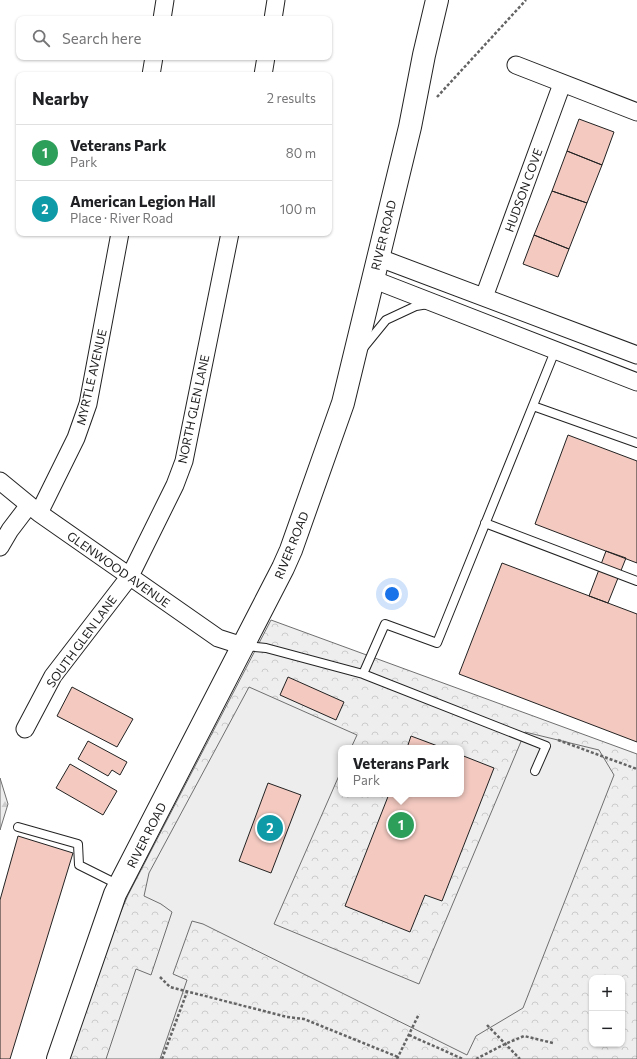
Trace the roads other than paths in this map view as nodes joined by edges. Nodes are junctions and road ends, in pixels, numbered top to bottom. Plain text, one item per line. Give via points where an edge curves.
1 (165, 0) edge
2 (276, 0) edge
3 (436, 1) edge
4 (162, 16) edge
5 (273, 16) edge
6 (154, 60) edge
7 (266, 60) edge
8 (516, 66) dead end
9 (152, 72) edge
10 (264, 72) edge
11 (562, 84) junction
12 (637, 112) edge
13 (119, 236) edge
14 (229, 236) edge
15 (377, 257) junction
16 (372, 279) junction
17 (484, 297) junction
18 (433, 303) junction
19 (565, 328) junction
20 (555, 351) junction
21 (633, 353) edge
22 (350, 372) junction
23 (630, 379) edge
24 (533, 406) junction
25 (637, 443) edge
26 (0, 481) edge
27 (34, 509) junction
28 (485, 523) junction
29 (0, 547) edge
30 (130, 576) junction
31 (637, 581) edge
32 (243, 646) junction
33 (363, 674) junction
34 (24, 729) dead end
35 (535, 771) dead end
36 (18, 827) dead end
37 (120, 885) junction
38 (58, 1059) edge

1 - 4 street
2 - 5 street
3 - 15 main road, RIVER ROAD via 410,127
6 - 9 street
7 - 10 street
8 - 11 street
11 - 12 street
11 - 17 street, HUDSON COVE
13 - 27 street, MYRTLE AVENUE via 88,404 76,438
14 - 30 street, NORTH GLEN LANE via 184,461 176,485
15 - 16 main road, RIVER ROAD
15 - 17 street
16 - 18 street
16 - 22 main road, RIVER ROAD
17 - 19 street
18 - 20 street
18 - 22 lane via 416,306 386,320 366,344
19 - 20 street
19 - 21 street
20 - 23 street
20 - 24 lane
21 - 23 street
22 - 32 main road, RIVER ROAD via 340,410 291,550
24 - 25 lane
24 - 28 lane
26 - 27 street, GLENWOOD AVENUE
27 - 29 street, MYRTLE AVENUE via 10,530
27 - 30 street, GLENWOOD AVENUE
28 - 31 lane
28 - 33 lane via 437,643 385,624
30 - 32 street, GLENWOOD AVENUE via 218,638
30 - 34 street, SOUTH GLEN LANE via 53,676
32 - 33 lane via 266,648
32 - 37 main road, RIVER ROAD
33 - 35 lane via 546,746
36 - 37 lane via 78,844 79,865
37 - 38 main road, RIVER ROAD

